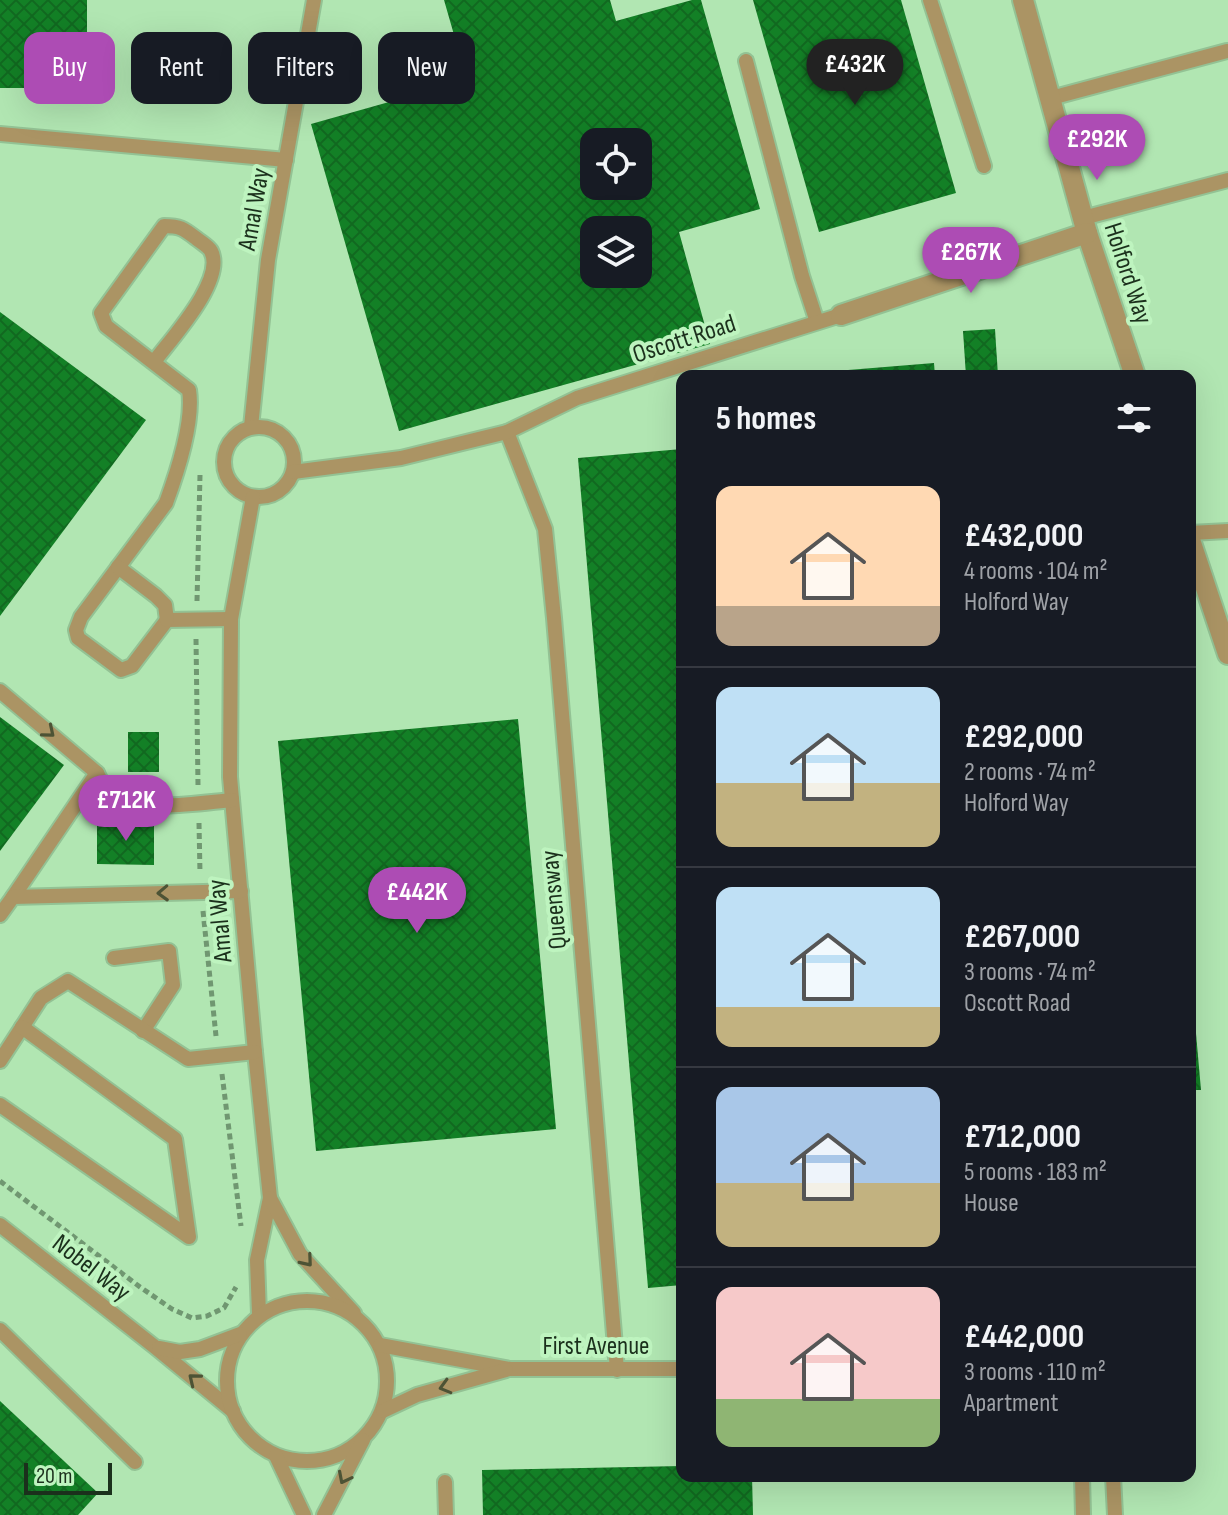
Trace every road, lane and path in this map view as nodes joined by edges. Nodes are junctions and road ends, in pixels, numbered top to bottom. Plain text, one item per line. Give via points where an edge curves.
1 (314, 0) edge
2 (930, 0) edge
3 (1023, 0) edge
4 (1227, 51) edge
5 (746, 61) dead end
6 (1051, 98) junction
7 (0, 134) edge
8 (286, 160) junction
9 (984, 166) dead end
10 (1228, 180) edge
11 (1085, 226) junction
12 (841, 315) joint
13 (817, 322) junction
14 (154, 362) junction
15 (1133, 370) edge
16 (251, 427) junction
17 (507, 432) junction
18 (293, 472) junction
19 (253, 497) junction
20 (1228, 531) edge
21 (1196, 533) edge
22 (1196, 558) edge
23 (118, 567) junction
24 (231, 619) junction
25 (167, 620) junction
26 (1228, 654) edge
27 (0, 691) edge
28 (97, 773) junction
29 (232, 800) junction
30 (241, 891) junction
31 (13, 897) junction
32 (0, 915) edge
33 (114, 958) dead end
34 (22, 1027) junction
35 (143, 1031) junction
36 (255, 1052) junction
37 (0, 1061) edge
38 (0, 1105) edge
39 (270, 1198) junction
40 (0, 1225) edge
41 (259, 1314) junction
42 (356, 1316) junction
43 (0, 1330) edge
44 (240, 1334) junction
45 (380, 1345) junction
46 (155, 1347) junction
47 (510, 1369) junction
48 (676, 1369) edge
49 (617, 1370) junction
50 (233, 1411) junction
51 (383, 1411) junction
52 (363, 1440) junction
53 (276, 1456) junction
54 (135, 1462) dead end
55 (445, 1482) dead end
56 (1082, 1482) edge
57 (1113, 1482) edge
58 (304, 1515) edge
59 (324, 1515) edge
60 (446, 1515) edge
61 (1083, 1515) edge
62 (1115, 1515) edge

1 - 8 lane, Amal Way
2 - 9 lane
3 - 6 street, Holford Way
4 - 6 lane
5 - 13 lane
6 - 11 street, Holford Way
7 - 8 lane
8 - 16 lane, Amal Way via 268,260
10 - 11 lane
11 - 12 street, Oscott Road
11 - 15 street, Holford Way
12 - 13 lane, Oscott Road
13 - 17 lane, Oscott Road via 577,398
14 - 14 lane via 106,326 101,313 164,226 179,226 210,248 213,276
14 - 23 lane via 189,390 191,406 166,503
16 - 18 lane via 270,428 285,438 294,454
16 - 19 lane via 238,433 224,458 231,483
17 - 18 lane, Oscott Road via 401,458
17 - 49 lane, Queensway via 545,529
18 - 19 lane via 285,487 270,496
19 - 24 lane, Amal Way
20 - 21 lane
22 - 26 street
23 - 25 lane via 165,605
23 - 25 lane via 81,617 78,638 121,670 132,666
24 - 25 lane
24 - 29 lane, Amal Way
27 -> 28 lane
28 - 29 lane via 116,798 143,805
28 - 31 lane
29 - 30 lane, Amal Way
30 -> 31 lane
30 - 36 lane, Amal Way
31 - 32 lane
33 - 35 lane via 169,951 173,985
34 - 35 lane via 41,998 68,981
34 - 37 lane
34 - 38 lane via 175,1139 189,1237
35 - 36 lane via 188,1059
36 - 39 lane, Amal Way
39 - 41 lane, Amal Way via 257,1260
39 -> 42 lane, Amal Way via 300,1254
40 - 46 lane, Nobel Way
41 - 42 lane via 285,1302 313,1300
41 - 44 lane
42 - 45 lane
43 - 54 lane
44 - 46 lane via 200,1349
44 - 50 lane via 227,1364 226,1393
45 - 47 lane, First Avenue
45 - 51 lane via 388,1371
50 -> 46 lane, Nobel Way
47 - 49 lane, First Avenue
47 -> 51 lane, First Avenue via 417,1395
48 - 49 lane, First Avenue
50 - 53 lane via 246,1435
51 - 52 lane
52 - 53 lane via 328,1459 296,1462
52 -> 59 lane
53 - 58 lane
55 - 60 lane
56 - 61 lane
57 - 62 lane

